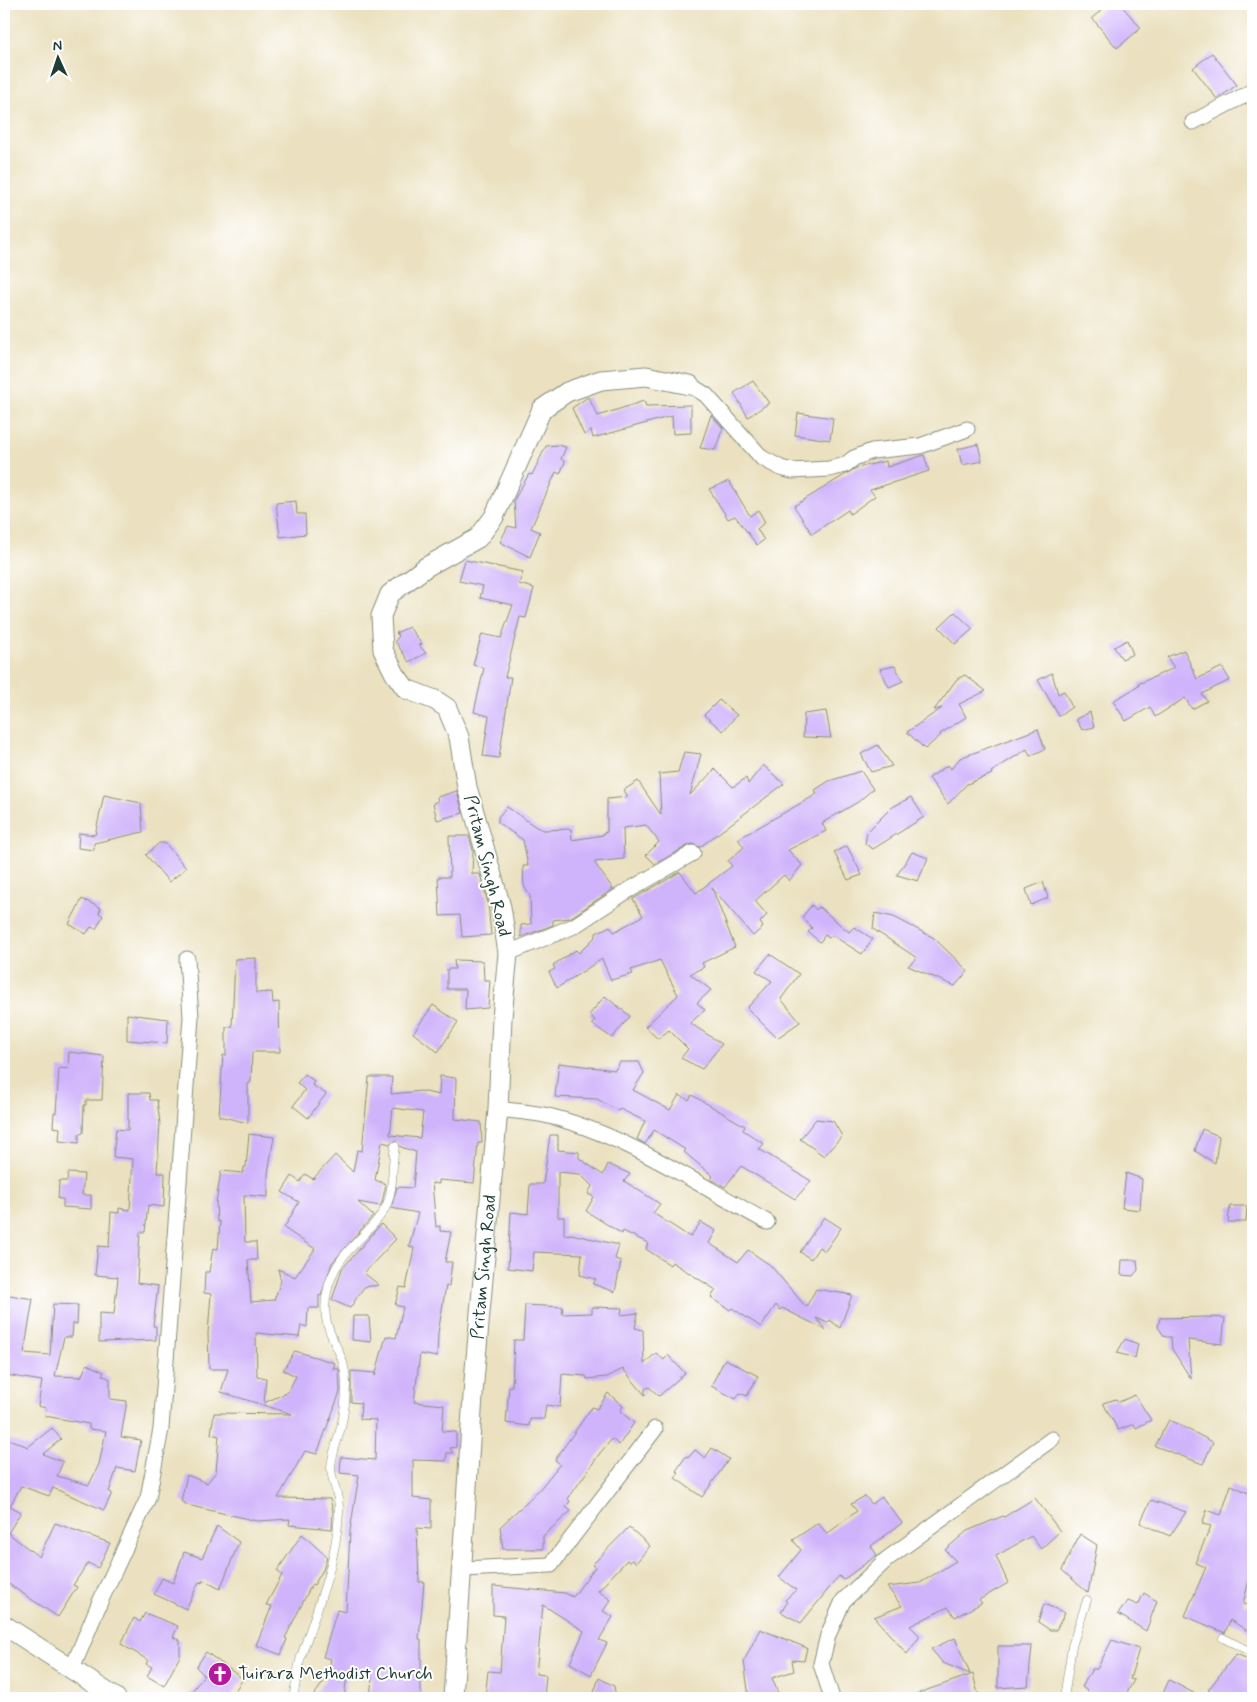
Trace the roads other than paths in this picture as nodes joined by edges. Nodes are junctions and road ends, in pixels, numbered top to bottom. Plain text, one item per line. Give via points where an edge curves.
1 (1253, 91) edge
2 (1193, 122) dead end
3 (690, 385) joint
4 (967, 430) dead end
5 (693, 853) dead end
6 (508, 954) junction
7 (188, 959) dead end
8 (498, 1108) junction
9 (395, 1146) dead end
10 (767, 1222) dead end
11 (655, 1429) dead end
12 (1052, 1439) dead end
13 (463, 1569) junction
14 (1087, 1600) dead end
15 (4, 1625) edge
16 (1222, 1638) dead end
17 (1253, 1653) edge
18 (72, 1669) junction
19 (116, 1698) edge
20 (293, 1698) edge
21 (453, 1698) edge
22 (832, 1698) edge
23 (1064, 1698) edge

1 - 2 street
3 - 4 street via 706,395 762,458 792,471 837,467 872,450 920,446
3 - 6 street, Pritam Singh Road via 646,376 601,380 567,392 542,409 494,517 478,538 426,567 390,594 381,616 383,650 395,674 406,689 447,708 460,737 467,787 501,908
5 - 6 street via 574,926
6 - 8 street, Pritam Singh Road
7 - 18 street via 191,1017 161,1429 148,1498
8 - 10 street via 544,1115 591,1129 640,1152
8 - 13 street, Pritam Singh Road via 474,1381
9 - 20 lane via 390,1198 382,1213 338,1263 327,1292 326,1322 330,1337 343,1357 346,1372 342,1425 331,1467 339,1498 339,1513 323,1595 301,1659
11 - 13 street via 551,1565
12 - 22 street via 887,1559 843,1601 828,1635 821,1664
13 - 21 street, Pritam Singh Road
14 - 23 lane via 1072,1646
15 - 18 street
16 - 17 lane
18 - 19 street

